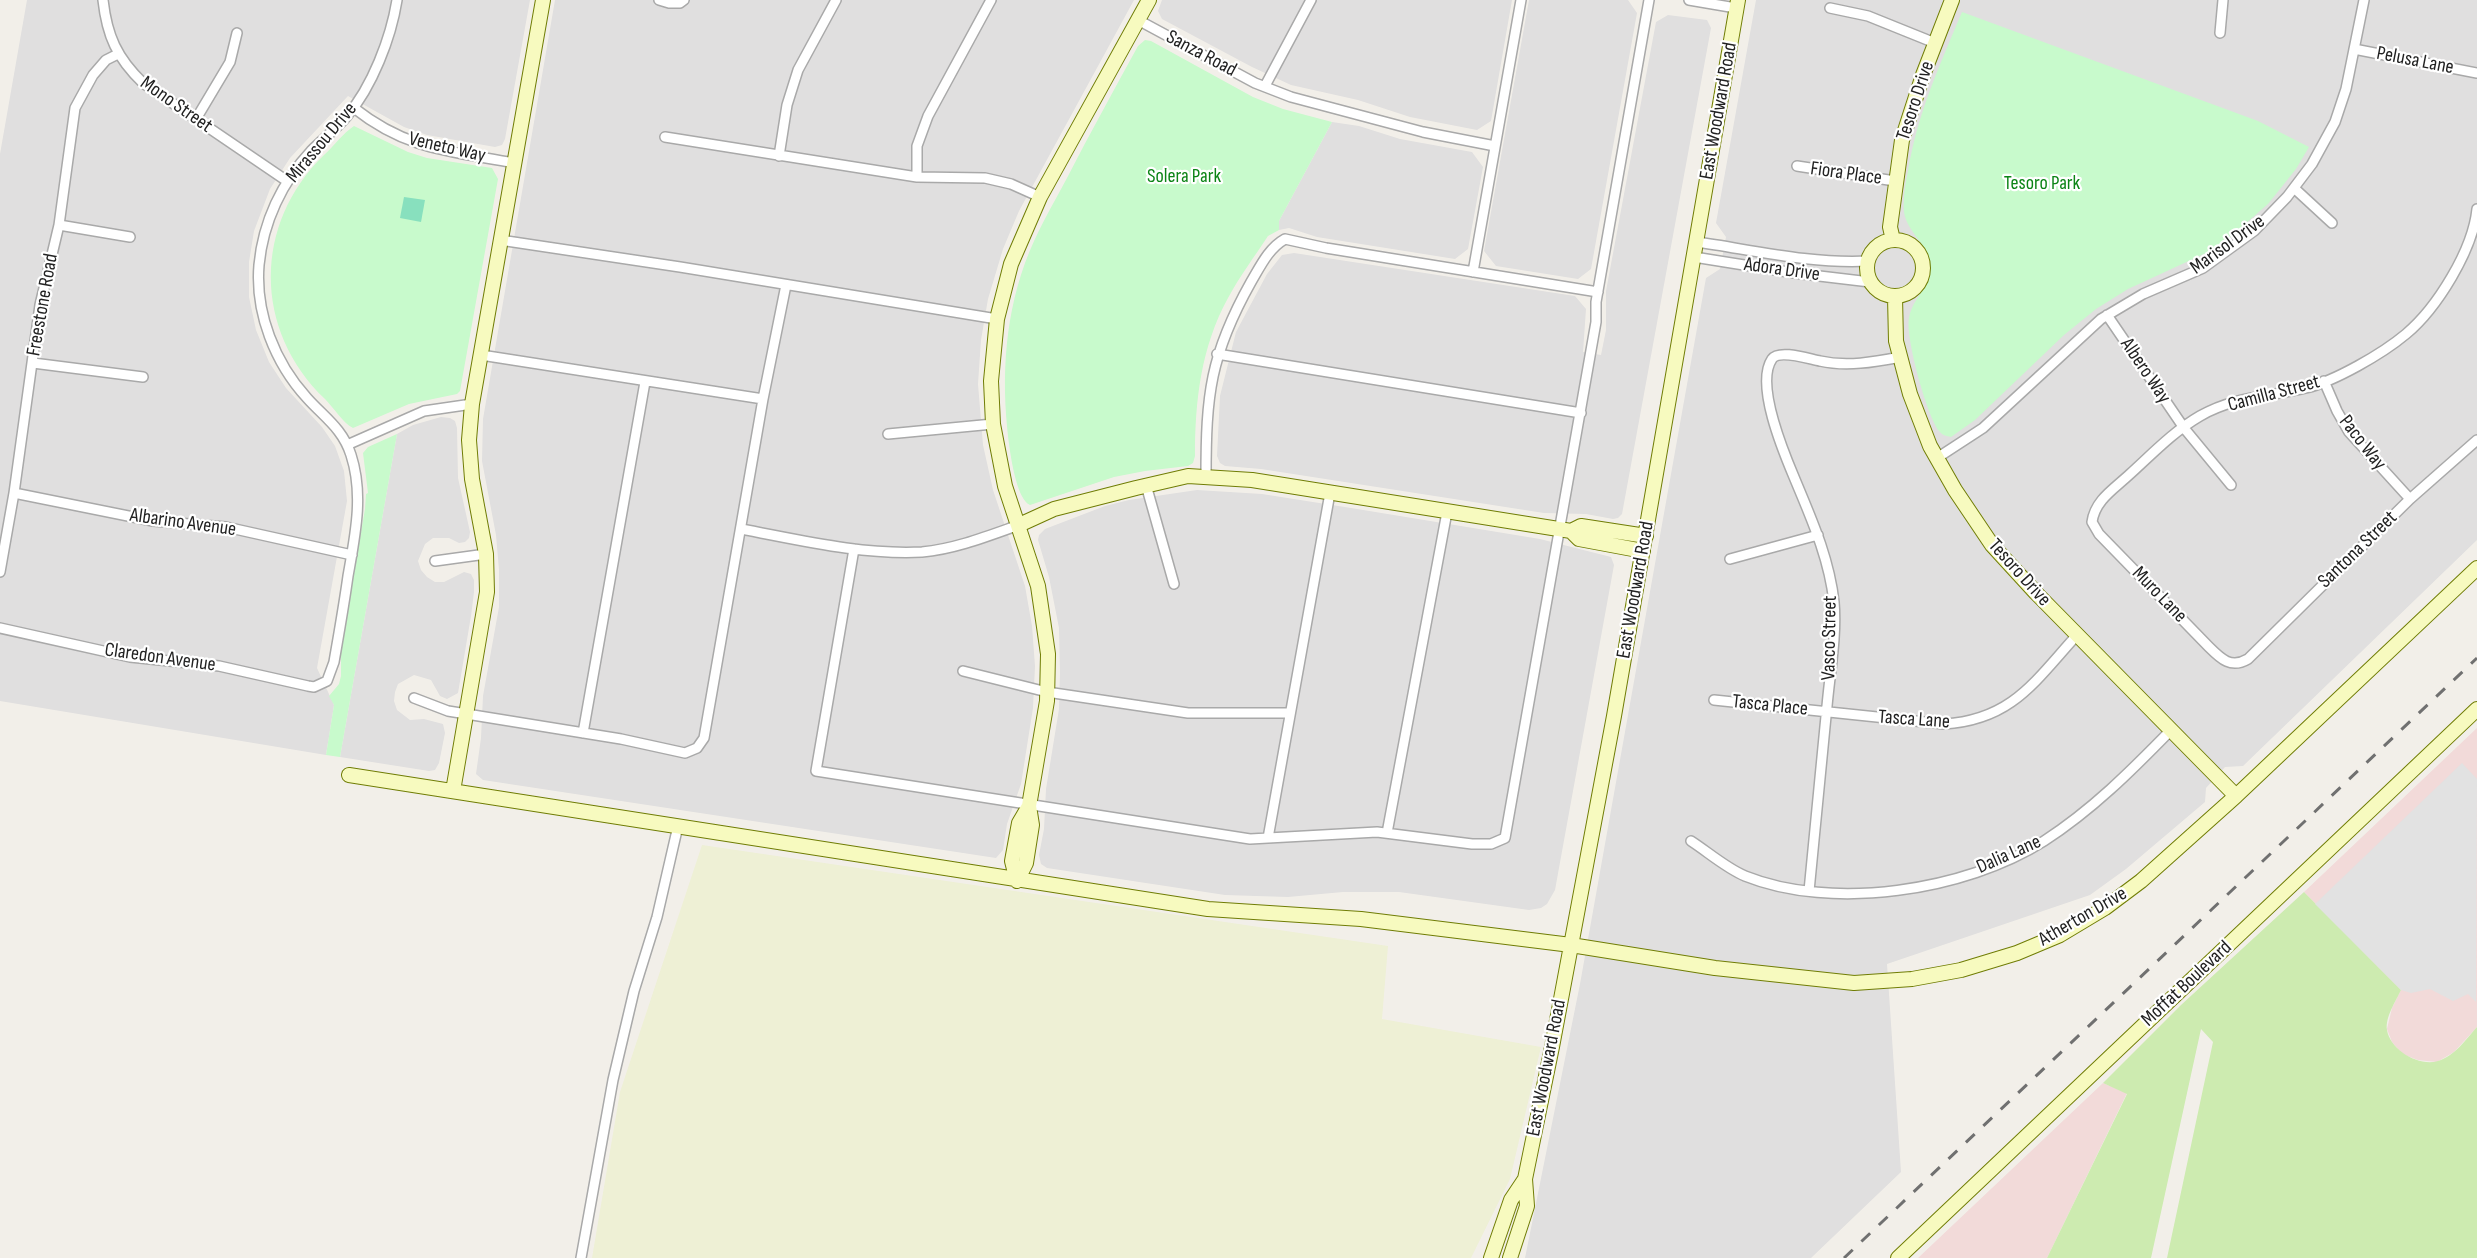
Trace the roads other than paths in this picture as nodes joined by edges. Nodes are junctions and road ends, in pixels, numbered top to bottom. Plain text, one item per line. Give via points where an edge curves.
1 (103, 0) edge
2 (397, 0) edge
3 (543, 0) edge
4 (659, 0) edge
5 (684, 0) edge
6 (836, 0) edge
7 (991, 0) edge
8 (1149, 0) edge
9 (1311, 0) edge
10 (1521, 0) edge
11 (1649, 0) edge
12 (1689, 0) edge
13 (1952, 0) edge
14 (2223, 0) edge
15 (2364, 0) edge
16 (1737, 4) edge
17 (1830, 8) dead end
18 (1138, 20) junction
19 (237, 33) dead end
20 (2220, 33) dead end
21 (1935, 43) junction
22 (2354, 50) junction
23 (118, 54) junction
24 (2477, 73) edge
25 (1265, 86) junction
26 (354, 108) junction
27 (195, 119) junction
28 (665, 137) dead end
29 (1495, 146) junction
30 (779, 156) junction
31 (514, 163) junction
32 (1797, 166) dead end
33 (917, 177) junction
34 (287, 181) junction
35 (1895, 181) junction
36 (2294, 188) junction
37 (1040, 197) junction
38 (2477, 209) edge
39 (2332, 223) dead end
40 (58, 225) junction
41 (130, 237) dead end
42 (500, 240) junction
43 (1893, 240) junction
44 (1697, 242) junction
45 (1694, 257) junction
46 (1868, 261) junction
47 (1473, 272) junction
48 (1870, 282) junction
49 (786, 285) junction
50 (1598, 292) junction
51 (1895, 297) junction
52 (2107, 315) junction
53 (997, 319) junction
54 (1217, 354) junction
55 (481, 356) junction
56 (1901, 357) junction
57 (33, 363) junction
58 (143, 377) dead end
59 (2324, 381) junction
60 (645, 382) junction
61 (763, 399) junction
62 (472, 404) junction
63 (1581, 413) junction
64 (993, 424) junction
65 (2184, 428) junction
66 (888, 434) dead end
67 (2477, 440) edge
68 (347, 445) junction
69 (1937, 458) junction
70 (1206, 477) junction
71 (1146, 485) junction
72 (2231, 485) dead end
73 (14, 493) junction
74 (1330, 493) junction
75 (2410, 499) junction
76 (2094, 511) joint
77 (1447, 512) junction
78 (1019, 525) junction
79 (741, 529) junction
80 (1566, 530) junction
81 (1818, 535) junction
82 (1646, 536) junction
83 (854, 549) junction
84 (1643, 551) junction
85 (486, 554) junction
86 (352, 555) junction
87 (1730, 559) dead end
88 (435, 561) dead end
89 (2477, 568) edge
90 (0, 572) edge
91 (1174, 584) dead end
92 (0, 628) edge
93 (2077, 635) junction
94 (2241, 663) joint
95 (963, 671) dead end
96 (320, 684) joint
97 (1047, 692) junction
98 (414, 698) dead end
99 (1714, 700) dead end
100 (2477, 709) edge
101 (1826, 712) junction
102 (1289, 713) junction
103 (467, 714) junction
104 (2171, 730) junction
105 (583, 733) junction
106 (349, 775) dead end
107 (453, 791) junction
108 (2236, 796) junction
109 (1029, 806) junction
110 (678, 826) junction
111 (1387, 833) junction
112 (1268, 838) junction
113 (1691, 841) dead end
114 (1017, 881) junction
115 (1809, 891) junction
116 (1571, 945) junction
117 (1525, 1179) junction
118 (581, 1258) edge
119 (1491, 1258) edge
120 (1510, 1258) edge
121 (1898, 1258) edge

1 - 23 street, Mono Street via 110,38
2 - 26 street, Mirassou Drive via 384,48
3 - 31 street
4 - 5 street
6 - 30 street via 794,80
7 - 33 street via 928,116 917,146
8 - 18 street
9 - 25 street
10 - 29 street
11 - 50 street
12 - 16 street
13 - 21 street, Tesoro Drive
14 - 20 street
15 - 22 street, Marisol Drive
16 - 44 street, East Woodward Road
17 - 21 street via 1868,16
18 - 25 street, Sanza Road
18 - 37 street
19 - 27 street via 230,62
21 - 35 street, Tesoro Drive via 1902,140
22 - 24 street, Pelusa Lane
22 - 36 street, Marisol Drive via 2335,122
23 - 27 street, Mono Street via 143,83
23 - 40 street, Freestone Road via 106,60 93,75 75,108
25 - 29 street, Sanza Road via 1292,97 1423,132
26 - 31 street, Veneto Way via 373,123 411,142
26 - 34 street, Mirassou Drive
27 - 34 street, Mono Street
28 - 30 street
29 - 47 street
30 - 33 street
31 - 42 street
32 - 35 street, Fiora Place
33 - 37 street via 986,178
34 - 68 street, Mirassou Drive via 269,220 261,253 259,285 266,327 296,384 334,424
35 - 43 street, Tesoro Drive via 1890,227
36 - 39 street
36 - 52 street, Marisol Drive via 2254,231 2203,268 2143,294
37 - 53 street via 1011,264
38 - 59 street, Camilla Street via 2454,274 2406,334 2350,370
40 - 41 street
40 - 57 street, Freestone Road via 40,306
42 - 49 street
42 - 55 street
43 - 46 street via 1877,246
43 - 51 street via 1902,240 1917,250 1924,267 1919,285
44 - 45 street, East Woodward Road
44 - 46 street, Adora Drive via 1795,257
45 - 48 street, Adora Drive
45 - 82 street, East Woodward Road
46 - 48 street
47 - 50 street
47 - 54 street via 1285,239 1274,246 1258,270 1234,312
48 - 51 street
49 - 53 street
49 - 61 street
50 - 63 street
51 - 56 street, Tesoro Drive via 1896,340
52 - 65 street, Albero Way
52 - 69 street, Marisol Drive via 1983,428
53 - 64 street via 991,381
54 - 63 street
54 - 70 street via 1206,414
55 - 60 street
55 - 62 street
56 - 69 street, Tesoro Drive via 1910,394
56 - 81 street, Vasco Street via 1868,364 1792,355 1772,359 1766,377 1767,395
57 - 58 street
57 - 73 street, Freestone Road
59 - 65 street, Camilla Street via 2307,388 2243,398 2200,416
59 - 75 street, Paco Way via 2349,432
60 - 61 street
60 - 105 street
61 - 79 street
62 - 68 street via 424,411
62 - 85 street via 472,479
63 - 80 street
64 - 66 street
64 - 78 street via 1005,486
65 - 72 street, Albero Way
65 - 76 street, Camilla Street via 2098,503
67 - 75 street, Santona Street
68 - 86 street, Mirassou Drive via 358,493
69 - 93 street, Tesoro Drive via 1992,545
70 - 71 street via 1188,476
70 - 74 street
71 - 78 street via 1054,510
71 - 91 street
73 - 86 street, Albarino Avenue via 153,521 226,527
73 - 90 street, Freestone Road
74 - 77 street
74 - 102 street
75 - 94 street, Santona Street
76 - 94 street, Muro Lane via 2092,522 2099,534 2209,647 2227,663
77 - 80 street
77 - 111 street
78 - 83 street via 977,540 923,552
78 - 97 street via 1038,586 1048,654
79 - 83 street
79 - 105 street via 704,738 697,748 685,753
80 - 82 street via 1581,526
80 - 84 street via 1579,539
80 - 111 street via 1504,838 1491,844 1472,844
81 - 87 street
81 - 101 street, Vasco Street via 1834,603
82 - 84 street, East Woodward Road
83 - 109 street via 816,771
84 - 116 street, East Woodward Road
85 - 88 street
85 - 103 street via 487,592
86 - 96 street, Mirassou Drive via 334,662 327,681
89 - 108 street, Atherton Drive
92 - 96 street, Claredon Avenue via 130,657 219,666 314,687
93 - 101 street, Tasca Lane via 2006,707 1964,723
93 - 104 street, Tesoro Drive
95 - 97 street
97 - 102 street via 1188,713
97 - 109 street
98 - 103 street
99 - 101 street, Tasca Place
100 - 121 street, Moffat Boulevard
101 - 115 street, Vasco Street
102 - 112 street
103 - 105 street
103 - 107 street
104 - 108 street, Tesoro Drive
104 - 115 street, Dalia Lane via 2087,811 2042,842 2008,859 1948,881 1907,890
106 - 107 street, Atherton Drive
107 - 110 street, Atherton Drive
108 - 116 street, Atherton Drive via 2141,882 2106,908 2060,935 1961,970 1912,979 1854,983 1715,969
109 - 112 street via 1239,838
109 - 114 street via 1019,823 1012,861
110 - 114 street, Atherton Drive
110 - 118 street via 613,1080
111 - 112 street
113 - 115 street, Dalia Lane via 1742,875 1781,888
114 - 116 street, Atherton Drive via 1208,909 1361,919
116 - 117 street, East Woodward Road
117 - 119 street, East Woodward Road via 1511,1200
117 - 120 street, East Woodward Road via 1527,1206

